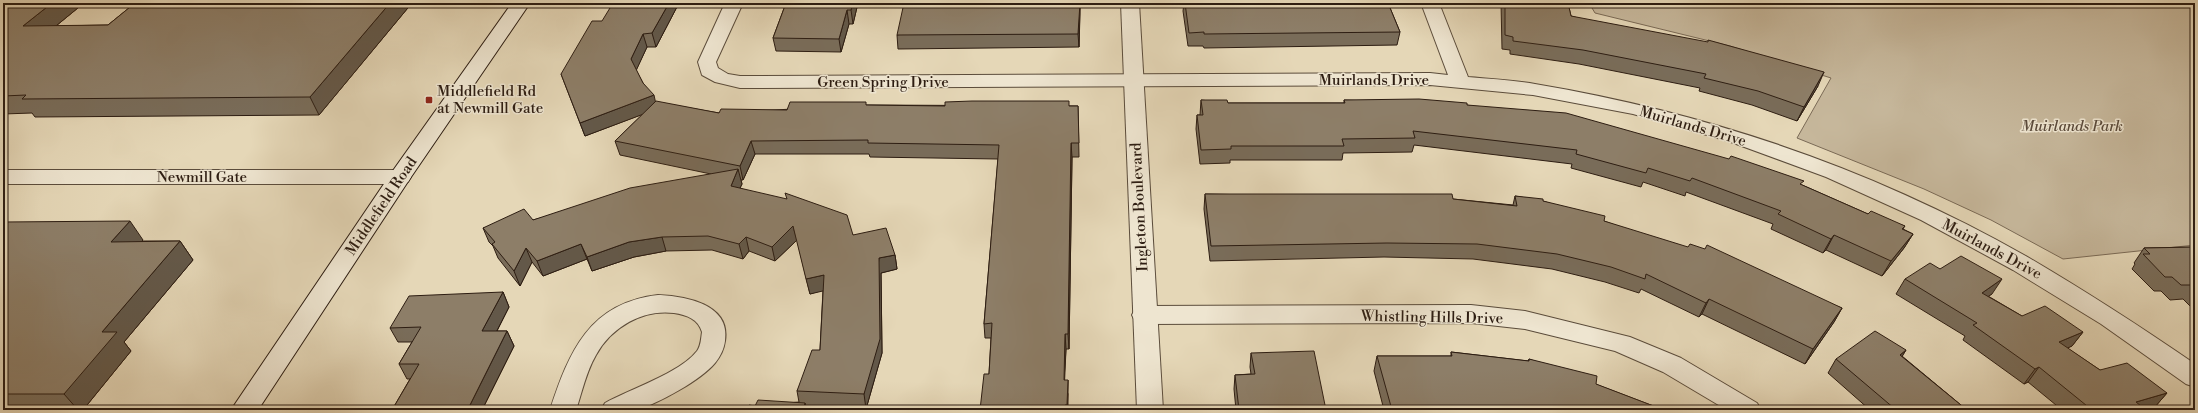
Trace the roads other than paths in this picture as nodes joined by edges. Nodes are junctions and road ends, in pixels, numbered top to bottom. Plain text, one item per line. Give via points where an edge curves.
1 (521, 3) edge
2 (734, 3) edge
3 (1130, 3) edge
4 (1430, 3) edge
5 (1134, 81) junction
6 (1460, 81) junction
7 (3, 177) edge
8 (400, 177) junction
9 (1144, 315) junction
10 (2195, 377) edge
11 (244, 410) edge
12 (563, 410) edge
13 (614, 410) edge
14 (1150, 410) edge
15 (1748, 410) edge

1 - 8 street, Middlefield Road
2 - 5 street, Green Spring Drive via 707,62 709,71 722,78 740,82
3 - 5 street, Ingleton Boulevard
4 - 6 street
5 - 6 street, Muirlands Drive
5 - 9 street, Ingleton Boulevard
6 - 10 street, Muirlands Drive via 1593,100 1653,113 1742,139 1833,173 1913,208 2024,264 2141,337
7 - 8 street, Newmill Gate
8 - 11 street, Middlefield Road
9 - 14 street, Ingleton Boulevard
9 - 15 street, Whistling Hills Drive via 1471,314 1525,320 1620,343 1672,365
12 - 13 street via 581,358 588,346 598,334 629,311 647,305 672,303 694,308 711,321 715,337 707,358 676,380 632,399

